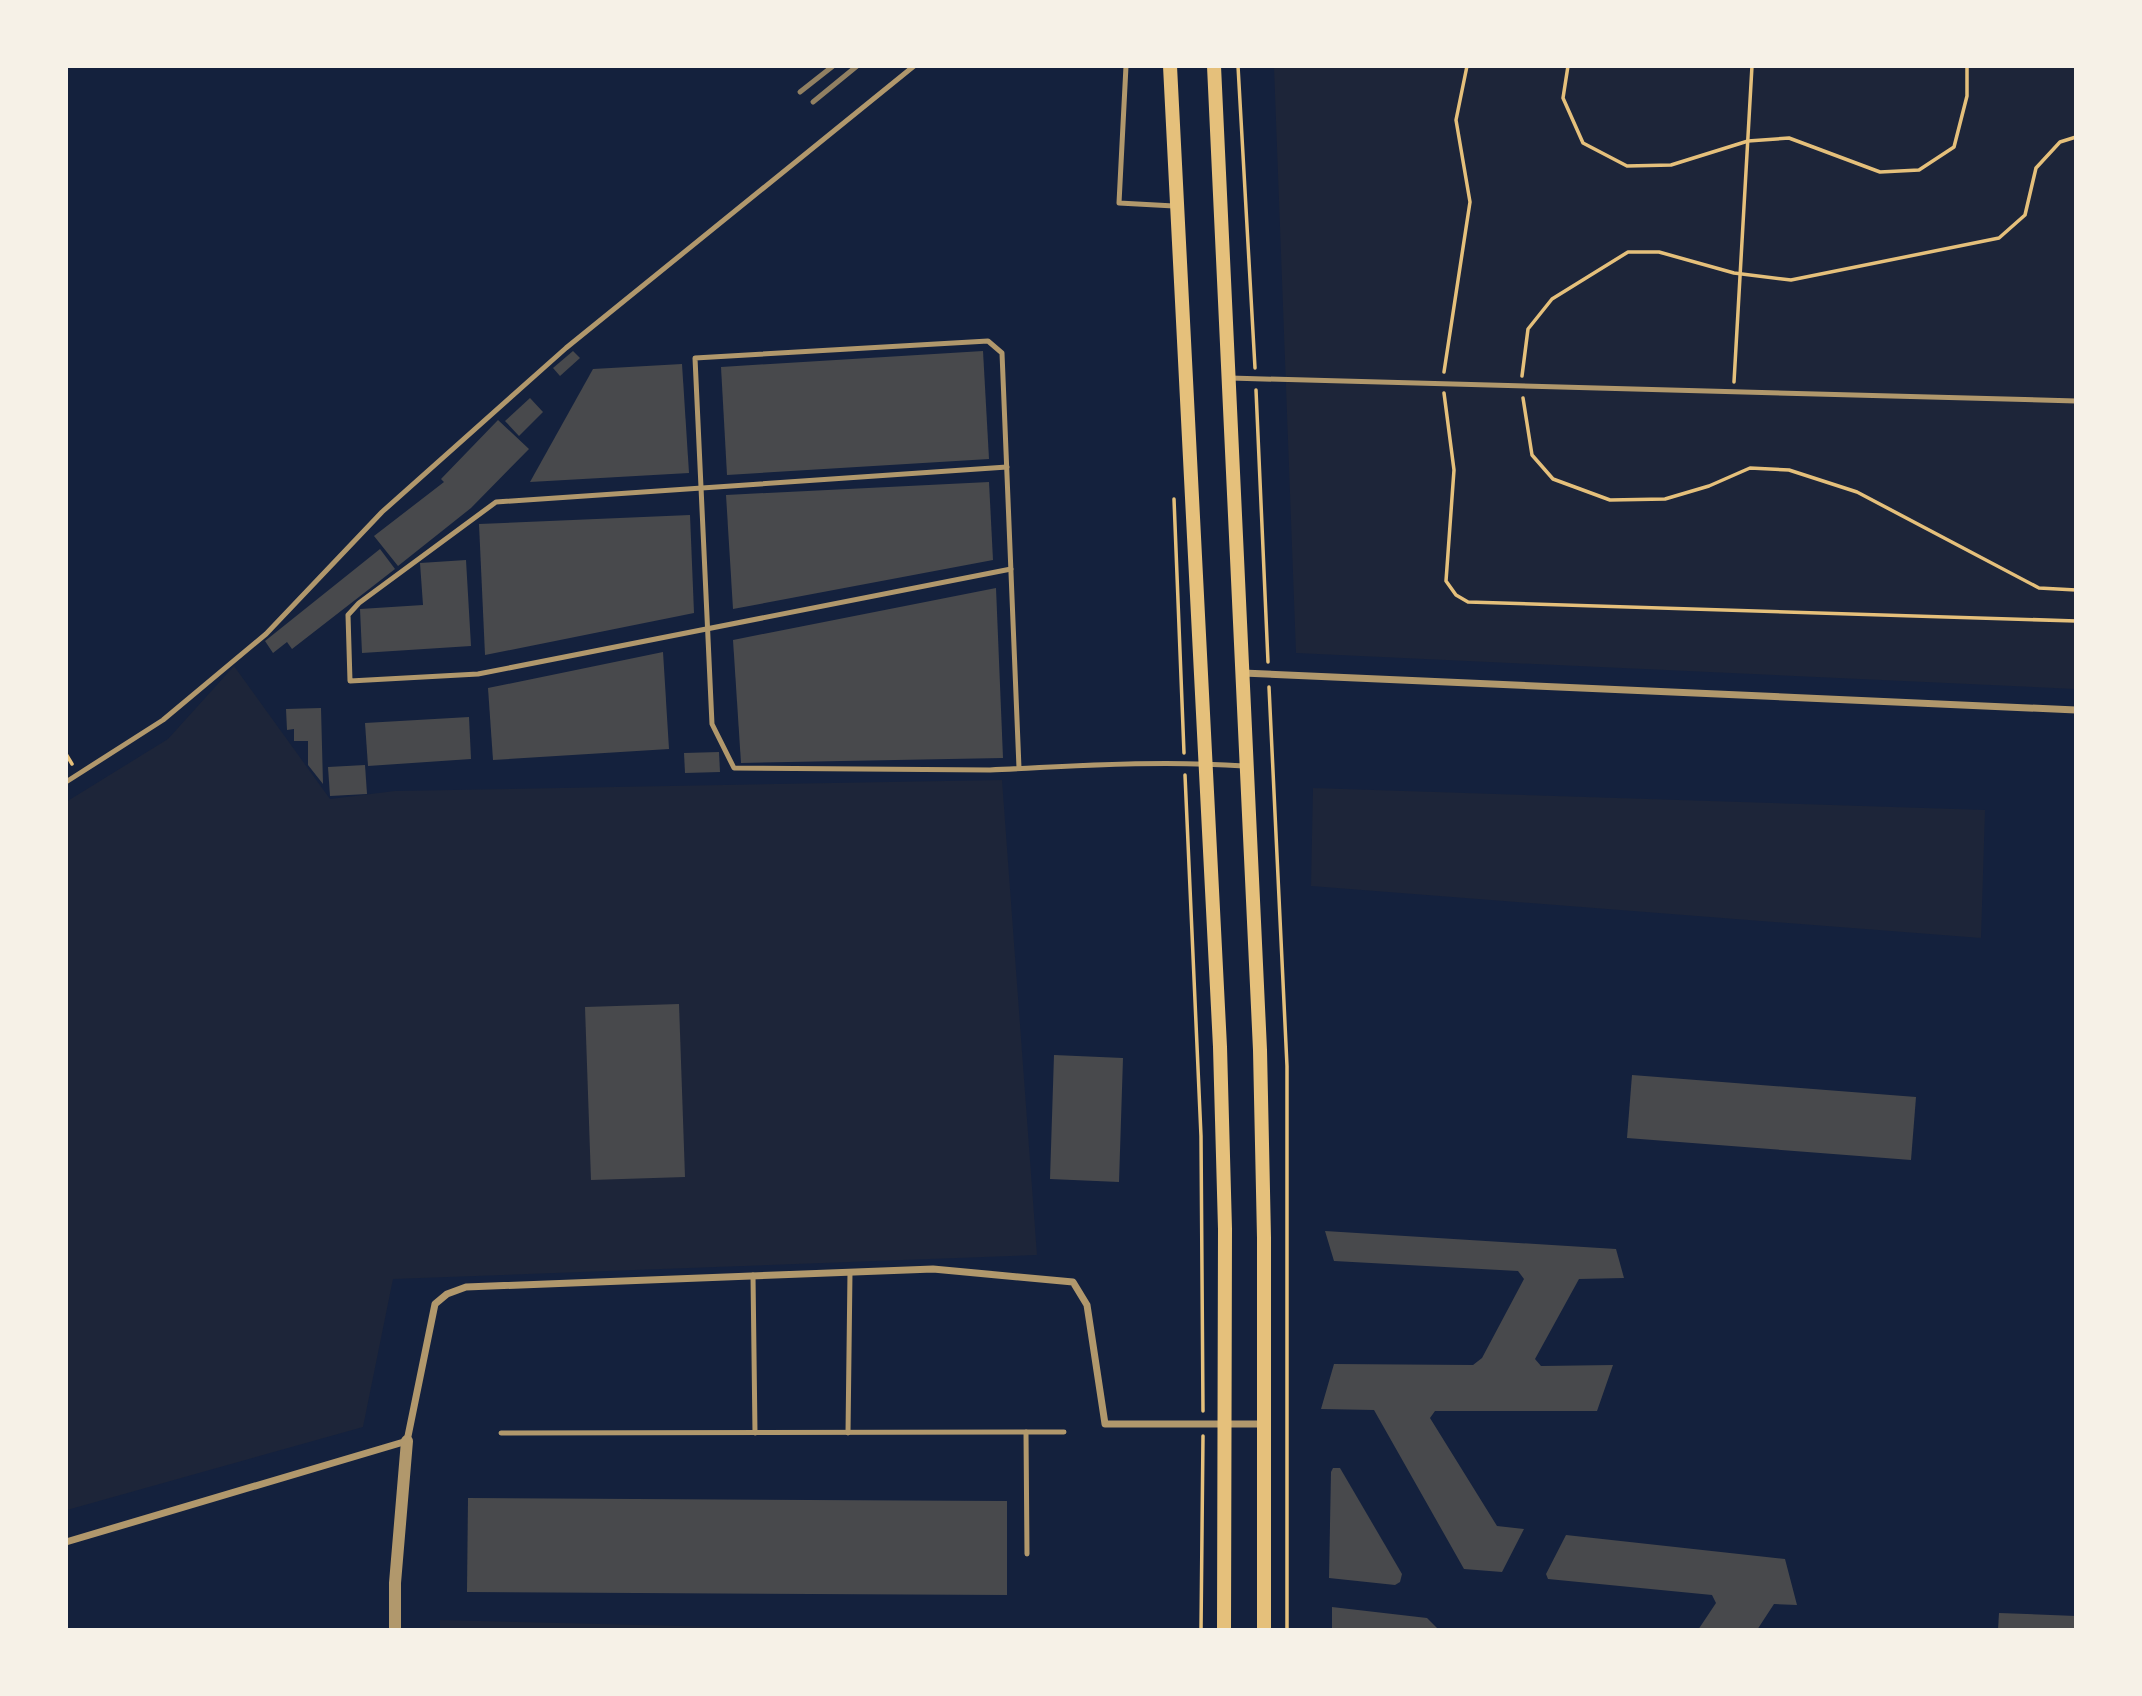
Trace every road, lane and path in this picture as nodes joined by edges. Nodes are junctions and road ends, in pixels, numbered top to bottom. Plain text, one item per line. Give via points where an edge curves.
1 (914, 66) edge
2 (1126, 66) edge
3 (1170, 66) edge
4 (1214, 66) edge
5 (1238, 66) edge
6 (1467, 66) edge
7 (1568, 66) edge
8 (1752, 66) edge
9 (1967, 66) edge
10 (2076, 136) edge
11 (1748, 141) junction
12 (1177, 205) junction
13 (1740, 274) junction
14 (1230, 378) junction
15 (1255, 378) junction
16 (1443, 384) junction
17 (1522, 386) junction
18 (1733, 391) junction
19 (2076, 401) edge
20 (1007, 467) junction
21 (701, 488) junction
22 (1173, 496) dead end
23 (1011, 569) junction
24 (2076, 590) edge
25 (2076, 621) edge
26 (708, 628) junction
27 (1243, 673) junction
28 (1268, 673) junction
29 (2076, 710) edge
30 (1185, 763) junction
31 (1206, 763) junction
32 (1247, 766) junction
33 (1019, 768) junction
34 (66, 782) edge
35 (849, 1272) junction
36 (753, 1275) junction
37 (1225, 1424) junction
38 (1264, 1424) junction
39 (1203, 1425) junction
40 (1026, 1432) junction
41 (1064, 1432) dead end
42 (501, 1433) dead end
43 (755, 1433) junction
44 (848, 1433) junction
45 (407, 1441) junction
46 (66, 1542) edge
47 (1027, 1554) dead end
48 (395, 1629) edge
49 (1201, 1629) edge
50 (1224, 1629) edge
51 (1264, 1629) edge
52 (1287, 1629) edge

1 - 34 lane via 566,348 382,512 246,651 163,720
2 - 12 lane via 1119,203
3 - 12 main road
4 - 14 main road
5 - 15 path
6 - 16 path via 1456,120 1470,202
7 - 11 path via 1563,99 1583,143 1627,166 1671,165
8 - 11 path
9 - 11 path via 1967,96 1954,147 1919,170 1880,172 1788,138
10 - 13 path via 2060,142 2036,168 2025,215 1999,238 1791,280
11 - 13 path
12 - 31 main road
13 - 17 path via 1659,252 1628,252 1552,299 1528,329
13 - 18 path
14 - 15 lane
14 - 27 main road
15 - 16 lane
15 - 28 path
16 - 17 lane
16 - 25 path via 1454,470 1446,581 1468,602
17 - 18 lane
17 - 24 path via 1532,455 1553,479 1610,500 1665,499 1750,468 1789,470 1857,492 2039,588
18 - 19 lane
20 - 21 lane
20 - 21 lane via 1002,353 988,341 695,358
20 - 23 lane
21 - 26 lane
21 - 26 lane via 496,502 348,615 350,681 478,674
22 - 30 path
23 - 26 lane
23 - 33 lane
26 - 33 lane via 712,723 734,768
27 - 28 street
27 - 32 main road
28 - 29 street
28 - 52 path via 1287,1066
30 - 31 lane
30 - 33 lane
30 - 39 path via 1201,1136
31 - 32 lane
31 - 37 main road via 1224,1177
32 - 38 main road via 1261,1063
35 - 36 street
35 - 39 street via 933,1269 1073,1282 1087,1305 1105,1424
35 - 44 lane
36 - 43 lane
36 - 45 street via 466,1287 447,1294 435,1304
37 - 38 street
37 - 39 street
37 - 50 main road
38 - 51 main road
39 - 49 path
40 - 41 lane
40 - 44 lane
40 - 47 lane
42 - 43 lane
43 - 44 lane
45 - 46 street
45 - 48 street

